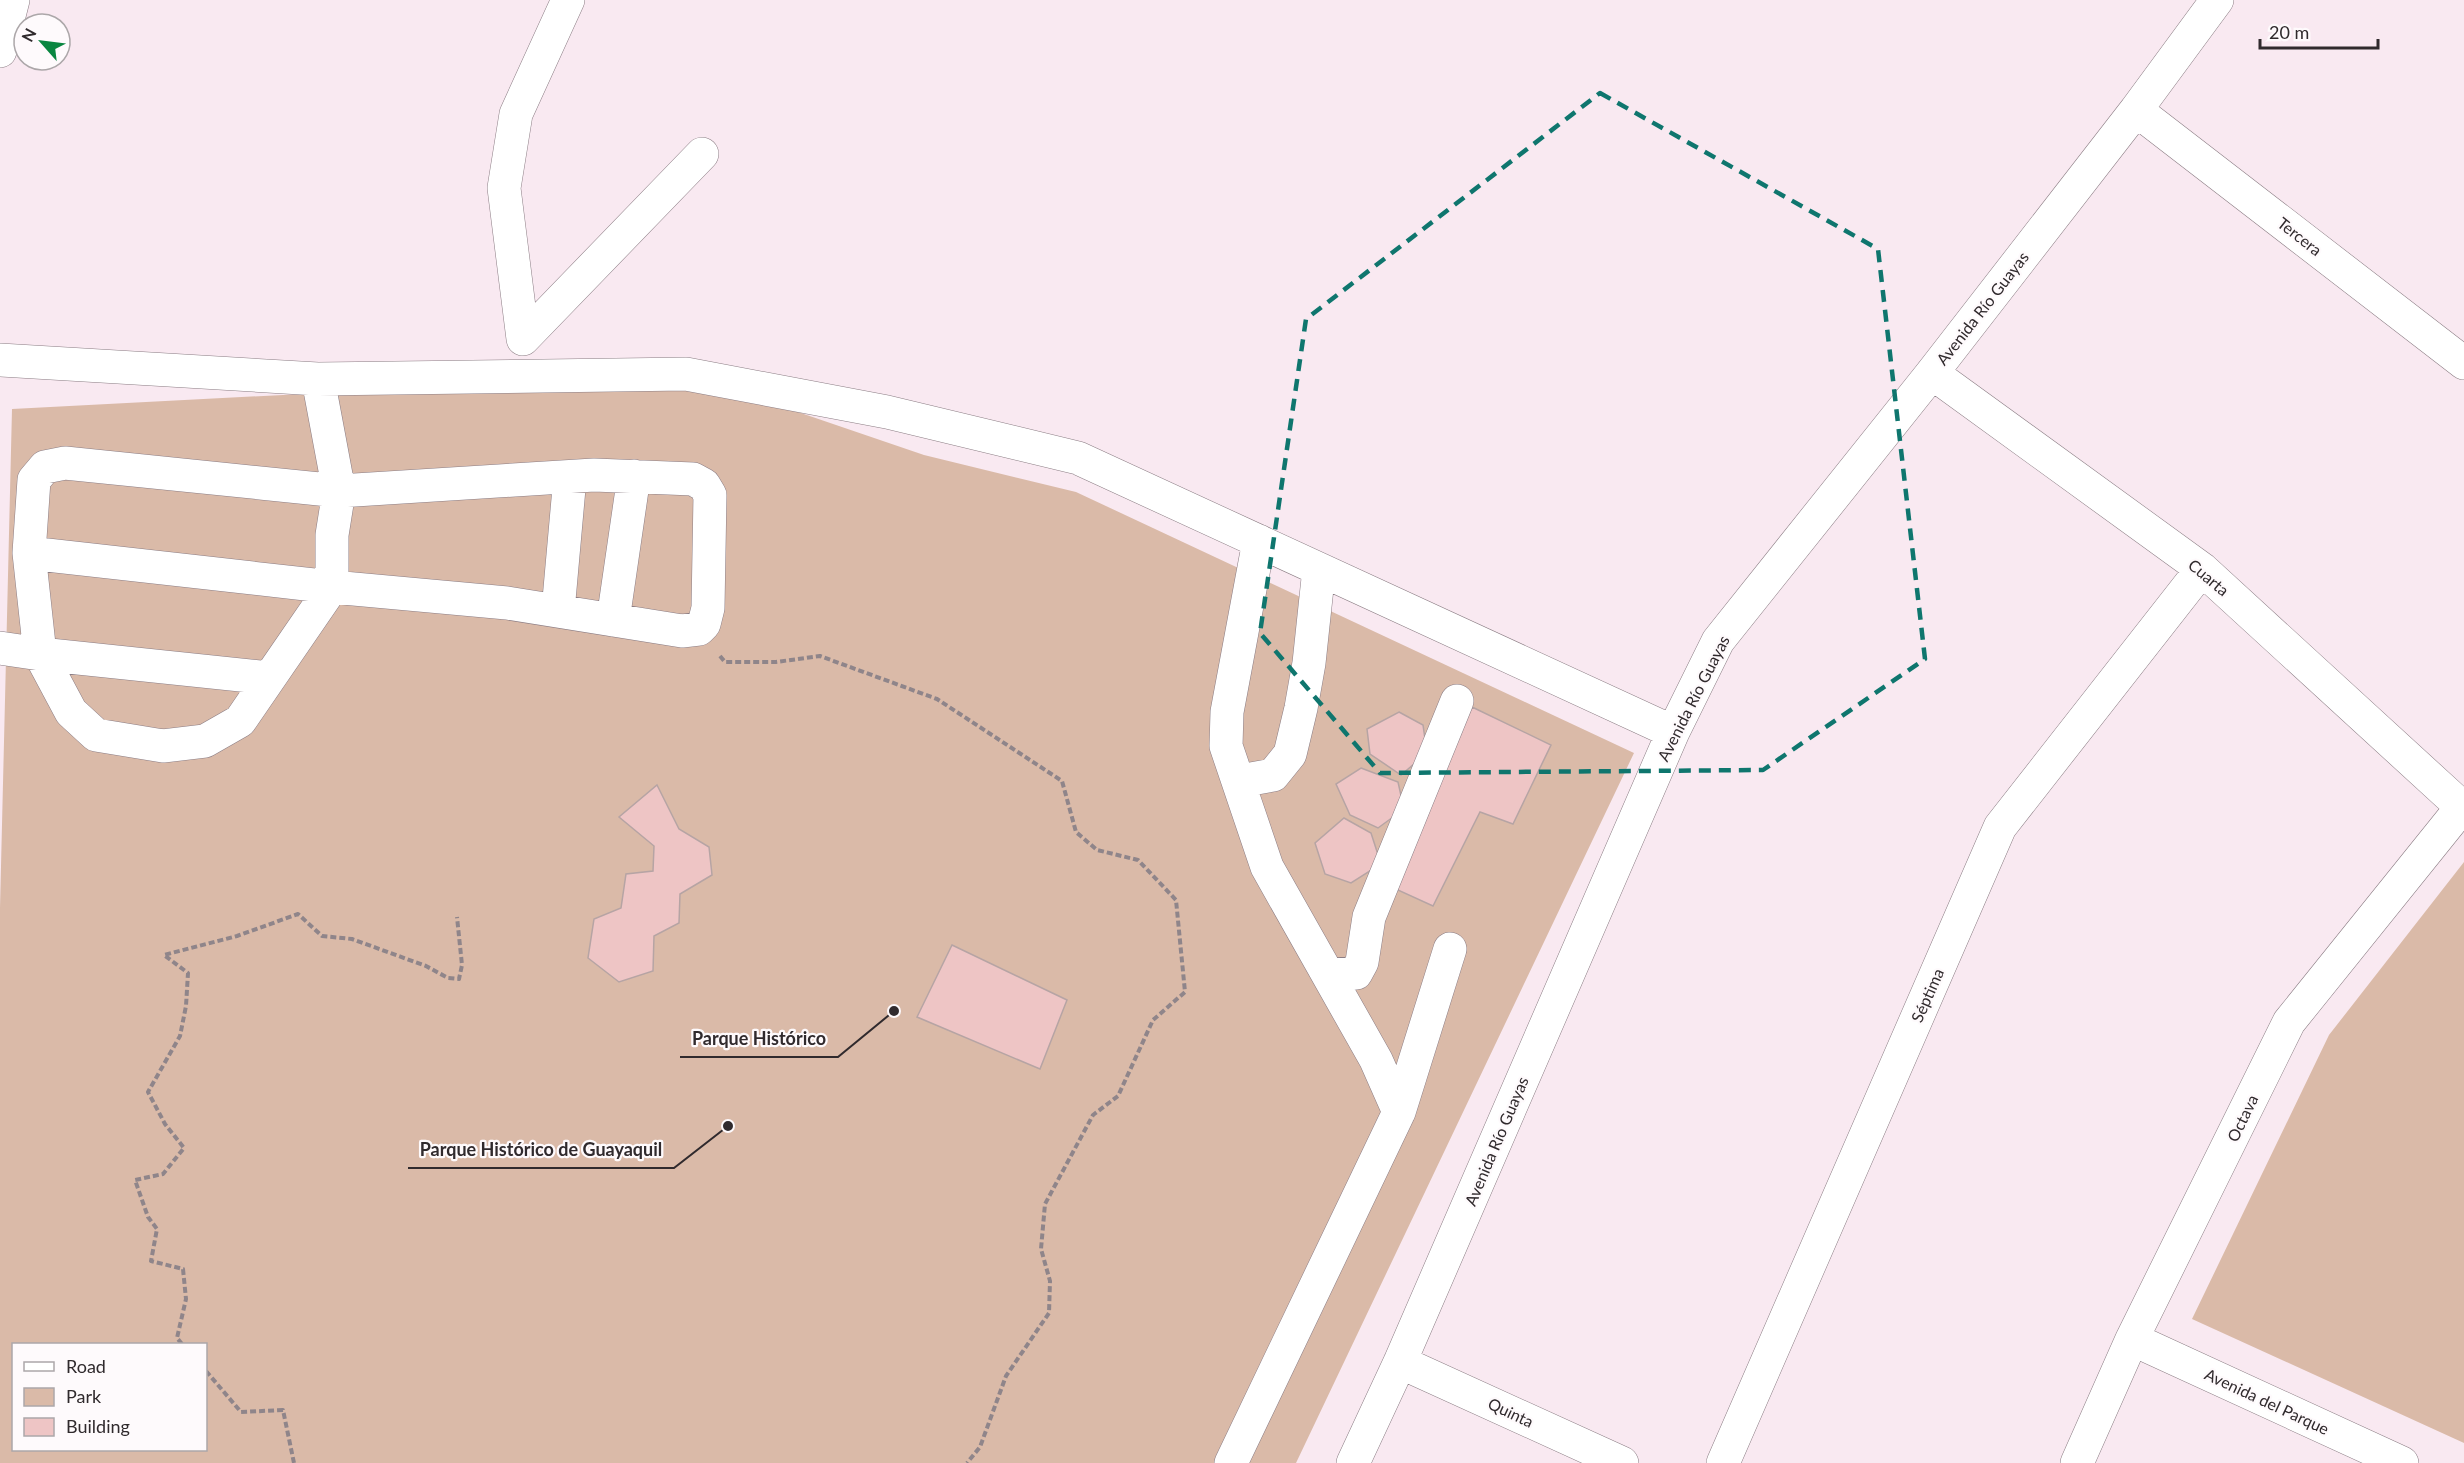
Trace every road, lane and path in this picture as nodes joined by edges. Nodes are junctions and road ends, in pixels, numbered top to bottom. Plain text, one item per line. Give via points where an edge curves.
1 (13, 0) edge
2 (568, 0) edge
3 (2217, 0) edge
4 (0, 51) edge
5 (2136, 110) junction
6 (702, 154) dead end
7 (0, 360) edge
8 (2464, 363) edge
9 (1932, 373) junction
10 (318, 379) junction
11 (634, 476) junction
12 (570, 477) junction
13 (339, 491) junction
14 (1259, 541) junction
15 (29, 553) junction
16 (1319, 569) junction
17 (2202, 569) junction
18 (332, 586) junction
19 (558, 611) junction
20 (613, 620) junction
21 (0, 648) edge
22 (714, 649) dead end
23 (40, 654) junction
24 (269, 678) junction
25 (1457, 701) dead end
26 (1673, 732) junction
27 (1240, 781) junction
28 (2463, 808) edge
29 (457, 917) dead end
30 (1450, 949) dead end
31 (1328, 975) junction
32 (1399, 1112) junction
33 (2132, 1339) junction
34 (181, 1343) edge
35 (1400, 1362) junction
36 (207, 1372) edge
37 (294, 1463) edge
38 (967, 1463) edge
39 (1232, 1463) edge
40 (1353, 1463) edge
41 (1622, 1463) edge
42 (1723, 1463) edge
43 (2078, 1463) edge
44 (2402, 1463) edge

1 - 4 street
2 - 6 street via 516,114 504,188 523,339
3 - 5 street, Avenida Río Guayas
5 - 8 street, Tercera
5 - 9 street, Avenida Río Guayas
7 - 10 street
9 - 17 street, Cuarta
9 - 26 street, Avenida Río Guayas via 1718,641
10 - 13 street
10 - 14 street via 686,374 887,412 1078,458
11 - 12 street
11 - 20 street
11 - 20 street via 693,479 704,485 710,495 708,608 699,629
12 - 13 street
12 - 19 street
13 - 15 street via 65,463 45,467 34,480
13 - 18 street via 332,535
14 - 16 street
14 - 27 street via 1227,712 1226,746
15 - 18 street
15 - 23 street
16 - 26 street
16 - 27 street via 1309,663 1290,754 1273,775
17 - 28 street, Cuarta
17 - 42 street, Séptima via 2000,827
18 - 19 street
18 - 24 street
19 - 20 street
21 - 23 street
22 - 38 path via 725,662 776,662 820,656 937,699 1062,781 1076,832 1097,850 1138,860 1176,900 1185,992 1153,1020 1118,1096 1093,1115 1045,1204 1041,1249 1050,1281 1049,1313 1006,1376 980,1447
23 - 24 street
23 - 24 street via 71,712 96,735 163,746 205,741 240,721
25 - 31 street via 1369,917 1362,962 1356,973
26 - 35 street, Avenida Río Guayas
27 - 31 street via 1267,867
28 - 33 street, Octava via 2289,1022
29 - 34 path via 462,965 459,979 352,939 322,936 298,914 237,936 164,955 188,973 186,1006 180,1036 148,1092 165,1124 184,1148 163,1174 135,1180 156,1229 151,1261 183,1269 186,1299 177,1338
30 - 32 street
31 - 32 street via 1376,1060
32 - 39 street
33 - 43 street, Octava
33 - 44 street, Avenida del Parque
35 - 40 street, Avenida Río Guayas
35 - 41 street, Quinta
36 - 37 path via 241,1412 283,1410

